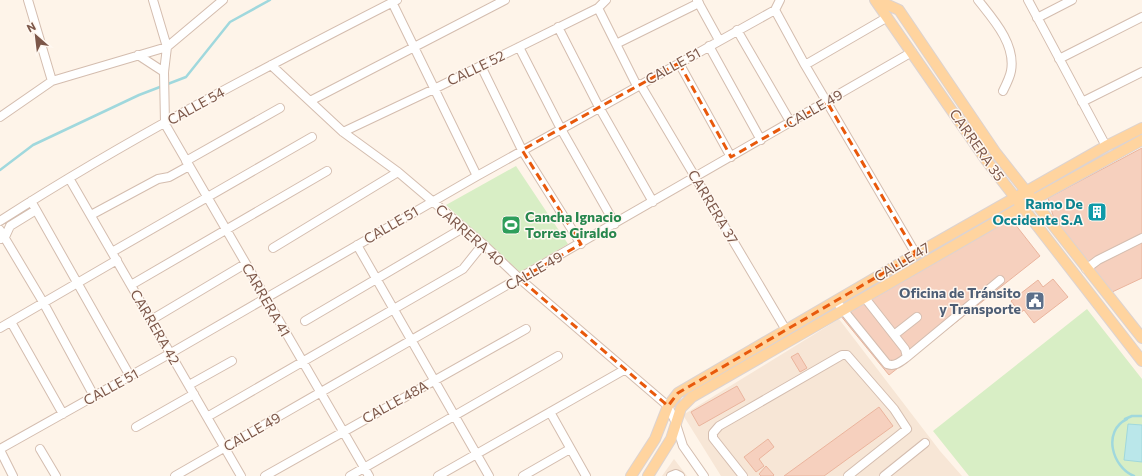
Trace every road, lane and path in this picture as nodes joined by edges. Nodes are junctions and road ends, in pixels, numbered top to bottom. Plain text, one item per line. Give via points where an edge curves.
1 (28, 0) edge
2 (153, 0) edge
3 (223, 0) edge
4 (505, 0) edge
5 (606, 0) edge
6 (780, 0) edge
7 (876, 0) edge
8 (893, 0) edge
9 (978, 0) edge
10 (1028, 0) edge
11 (1072, 0) edge
12 (395, 1) edge
13 (698, 1) edge
14 (598, 8) junction
15 (775, 10) junction
16 (899, 10) junction
17 (1142, 17) edge
18 (886, 18) junction
19 (1037, 18) junction
20 (558, 27) junction
21 (737, 30) junction
22 (719, 40) junction
23 (616, 44) junction
24 (167, 46) junction
25 (709, 46) junction
26 (519, 47) junction
27 (414, 48) junction
28 (912, 52) junction
29 (138, 55) junction
30 (1059, 59) junction
31 (679, 63) junction
32 (271, 65) junction
33 (805, 65) junction
34 (481, 66) junction
35 (164, 72) junction
36 (1142, 72) edge
37 (52, 81) junction
38 (639, 85) junction
39 (434, 89) junction
40 (1003, 91) dead end
41 (310, 101) junction
42 (827, 102) junction
43 (1082, 102) junction
44 (599, 107) junction
45 (280, 108) dead end
46 (0, 117) edge
47 (791, 123) junction
48 (165, 124) junction
49 (1142, 128) edge
50 (561, 129) junction
51 (343, 132) junction
52 (312, 137) dead end
53 (762, 140) junction
54 (1142, 140) edge
55 (1106, 146) junction
56 (522, 150) junction
57 (731, 157) junction
58 (188, 164) junction
59 (327, 171) dead end
60 (398, 172) junction
61 (477, 176) junction
62 (70, 178) junction
63 (696, 178) junction
64 (1026, 192) junction
65 (207, 198) junction
66 (1015, 198) junction
67 (31, 201) junction
68 (1033, 201) junction
69 (431, 202) junction
70 (653, 202) junction
71 (1022, 207) junction
72 (36, 210) junction
73 (91, 216) junction
74 (0, 221) edge
75 (615, 224) junction
76 (463, 228) junction
77 (225, 229) junction
78 (2, 235) edge
79 (1142, 238) edge
80 (483, 244) junction
81 (581, 244) junction
82 (357, 245) junction
83 (273, 248) dead end
84 (112, 252) junction
85 (916, 254) junction
86 (117, 260) junction
87 (245, 264) junction
88 (1086, 269) junction
89 (376, 279) junction
90 (520, 279) junction
91 (1000, 280) dead end
92 (77, 283) junction
93 (131, 285) junction
94 (265, 298) junction
95 (865, 298) junction
96 (836, 301) junction
97 (43, 302) junction
98 (393, 309) junction
99 (843, 311) junction
100 (917, 317) dead end
101 (151, 320) junction
102 (305, 321) dead end
103 (11, 322) junction
104 (0, 328) edge
105 (526, 328) dead end
106 (786, 330) junction
107 (894, 335) junction
108 (1142, 338) edge
109 (411, 341) junction
110 (170, 353) junction
111 (558, 356) dead end
112 (907, 356) junction
113 (232, 361) dead end
114 (1142, 361) edge
115 (302, 362) junction
116 (624, 370) junction
117 (130, 376) junction
118 (434, 380) junction
119 (189, 385) junction
120 (320, 393) junction
121 (194, 394) junction
122 (94, 396) junction
123 (668, 406) junction
124 (550, 412) junction
125 (63, 414) junction
126 (207, 416) junction
127 (454, 416) junction
128 (675, 421) junction
129 (136, 427) dead end
130 (342, 431) junction
131 (925, 443) dead end
132 (225, 448) junction
133 (40, 449) dead end
134 (570, 449) junction
135 (0, 450) edge
136 (475, 454) junction
137 (364, 468) junction
138 (851, 475) edge
139 (13, 476) edge
140 (56, 476) edge
141 (175, 476) edge
142 (241, 476) edge
143 (265, 476) edge
144 (350, 476) edge
145 (369, 476) edge
146 (438, 476) edge
147 (488, 476) edge
148 (523, 476) edge
149 (586, 476) edge
150 (631, 476) edge
151 (648, 476) edge
152 (671, 476) edge
153 (680, 476) edge
154 (704, 476) edge
155 (743, 476) edge
156 (884, 476) edge

1 - 37 street
2 - 24 street
3 - 24 street
4 - 27 street
5 - 14 street, CALLE 52
6 - 15 street
7 - 16 main road
7 - 18 main road, CARRERA 35
8 - 16 street, CARRERA 35
9 - 40 street via 1010,48 1011,71
10 - 19 street
11 - 19 street
12 - 27 street
12 - 32 street, CALLE 54
13 - 22 street
13 - 23 street
14 - 20 street, CALLE 52
14 - 23 street, CARRERA 37
15 - 21 street, CALLE 51
15 - 33 street
16 - 64 main road, CARRERA 35 via 996,153
17 - 30 street
18 - 28 main road, CARRERA 35
18 - 33 street
19 - 30 street
20 - 26 street, CALLE 52
20 - 44 street
21 - 22 street, CALLE 51
21 - 47 street
22 - 25 street, CALLE 51
23 - 38 street, CARRERA 37
24 - 29 street
24 - 35 street
25 - 31 street, CALLE 51
25 - 53 street
26 - 34 street, CALLE 52
26 - 50 street
27 - 39 street
27 - 41 street
28 - 42 street, CALLE 49
28 - 66 main road, CARRERA 35
29 - 35 street
29 - 37 street
30 - 43 street
31 - 38 street, CALLE 51
31 - 57 street
32 - 41 street, CARRERA 40
32 - 48 street, CALLE 54
33 - 42 street
34 - 39 street, CALLE 52
34 - 56 street
35 - 48 street
36 - 43 street
37 - 46 street
38 - 44 street, CALLE 51
38 - 63 street, CARRERA 37
39 - 51 street, CALLE 52
39 - 61 street
41 - 51 street, CARRERA 40
42 - 47 street, CALLE 49
42 - 85 street
43 - 55 street
44 - 50 street, CALLE 51
44 - 70 street
45 - 58 street
47 - 53 street, CALLE 49
48 - 58 street, CARRERA 41
48 - 62 street, CALLE 54
49 - 55 main road, CALLE 47
50 - 56 street, CALLE 51
50 - 75 street
51 - 60 street, CARRERA 40
52 - 65 street
53 - 57 street, CALLE 49
54 - 68 main road, CALLE 47
55 - 64 main road, CALLE 47
56 - 61 street, CALLE 51
56 - 81 street
57 - 63 street, CALLE 49
58 - 65 street, CARRERA 41
58 - 73 street via 169,177 158,179
59 - 77 street
60 - 69 street, CARRERA 40
60 - 83 street
61 - 69 street, CALLE 51
62 - 67 street, CALLE 54
62 - 73 street, CARRERA 42
63 - 70 street, CALLE 49
63 - 106 street, CARRERA 37
64 - 66 main road, CALLE 47
64 - 68 main road, CARRERA 35
65 - 77 street, CARRERA 41
65 - 84 street
66 - 71 main road, CARRERA 35
66 - 85 main road, CALLE 47
67 - 72 street
67 - 74 street, CALLE 54
68 - 71 main road, CALLE 47
68 - 88 main road, CARRERA 35
69 - 76 street, CARRERA 40
69 - 82 street, CALLE 51
70 - 75 street, CALLE 49
71 - 95 main road, CALLE 47
71 - 114 main road, CARRERA 35
72 - 78 street via 10,226
72 - 92 street
73 - 84 street, CARRERA 42
75 - 81 street, CALLE 49
76 - 80 street, CARRERA 40
76 - 89 street
77 - 87 street, CARRERA 41
77 - 93 street
78 - 97 street
79 - 88 street via 1098,260
80 - 90 street, CARRERA 40
80 - 98 street via 463,269
81 - 90 street, CALLE 49
82 - 89 street
82 - 94 street, CALLE 51
84 - 86 street, CARRERA 42
85 - 96 main road, CALLE 47
86 - 92 street
86 - 93 street, CARRERA 42
87 - 94 street, CARRERA 41
87 - 101 street
88 - 108 main road, CARRERA 35
89 - 98 street
89 - 102 street
90 - 109 street, CALLE 49
90 - 116 street, CARRERA 40
91 - 112 street
92 - 97 street
92 - 117 street
93 - 101 street, CARRERA 42
94 - 110 street, CALLE 51
94 - 115 street, CARRERA 41
95 - 99 main road, CALLE 47
95 - 107 street
96 - 99 street
96 - 106 main road, CALLE 47
97 - 103 street
97 - 122 street
98 - 109 street
98 - 115 street
99 - 112 street via 886,364 897,364
99 - 128 main road, CALLE 47 via 692,397 680,408
100 - 107 street
101 - 110 street, CARRERA 42
103 - 104 street
103 - 125 street
105 - 118 street, CALLE 48A
106 - 123 main road, CALLE 47 via 678,393
107 - 112 street
109 - 118 street
109 - 120 street, CALLE 49
110 - 117 street, CALLE 51
110 - 119 street, CARRERA 42
111 - 127 street
113 - 119 street
115 - 120 street, CARRERA 41
115 - 126 street
116 - 123 street, CARRERA 40
116 - 124 street
117 - 122 street, CALLE 51
118 - 127 street
118 - 130 street, CALLE 48A
119 - 121 street, CARRERA 42
120 - 130 street, CARRERA 41
120 - 132 street, CALLE 49
121 - 126 street, CARRERA 42
121 - 129 street
122 - 125 street, CALLE 51
123 - 128 street
123 - 150 main road via 656,439
124 - 134 street
124 - 136 street
125 - 135 street, CALLE 51
126 - 132 street, CARRERA 42
127 - 136 street
127 - 137 street
128 - 151 main road, CALLE 47 via 671,439
128 - 154 street via 683,446
130 - 137 street, CARRERA 41
130 - 143 street, CALLE 48A
131 - 156 street
132 - 141 street, CALLE 49
132 - 142 street, CARRERA 42
133 - 140 street
134 - 148 street
134 - 149 street
135 - 139 street
136 - 146 street
136 - 147 street
137 - 144 street
137 - 145 street, CARRERA 41
138 - 155 street via 907,429 894,409 847,355 720,426 713,433 712,438
152 - 153 street

